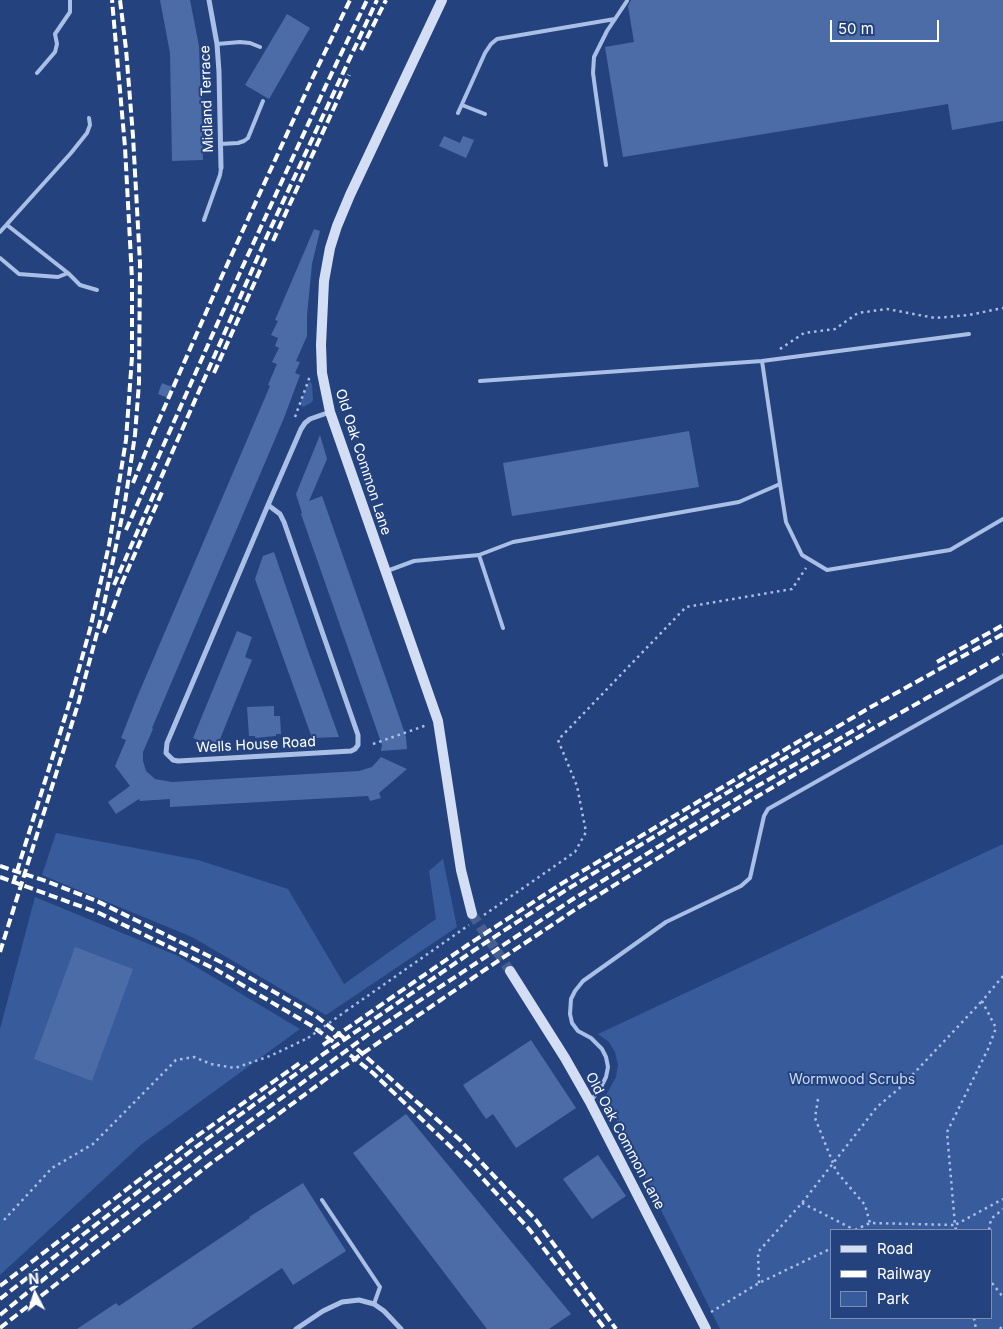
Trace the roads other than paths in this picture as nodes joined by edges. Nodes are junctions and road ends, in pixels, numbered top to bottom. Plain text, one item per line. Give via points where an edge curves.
1 (70, 0) edge
2 (209, 0) edge
3 (442, 0) edge
4 (628, 1) dead end
5 (615, 20) junction
6 (218, 44) junction
7 (260, 47) dead end
8 (37, 73) dead end
9 (263, 101) dead end
10 (462, 105) junction
11 (458, 113) dead end
12 (485, 114) dead end
13 (89, 118) dead end
14 (220, 144) junction
15 (606, 166) dead end
16 (221, 168) joint
17 (204, 220) dead end
18 (7, 225) junction
19 (0, 232) edge
20 (0, 258) edge
21 (68, 273) junction
22 (97, 290) dead end
23 (969, 334) dead end
24 (762, 361) junction
25 (480, 380) dead end
26 (330, 412) junction
27 (780, 484) junction
28 (268, 505) junction
29 (1003, 519) edge
30 (479, 555) junction
31 (385, 571) junction
32 (503, 628) dead end
33 (1003, 676) edge
34 (472, 914) tunnel mouth
35 (510, 971) tunnel mouth
36 (590, 1102) junction
37 (322, 1200) dead end
38 (374, 1304) junction
39 (296, 1329) edge
40 (401, 1329) edge
41 (706, 1329) edge

1 - 8 lane via 70,12 55,34 55,52
2 - 6 street, Midland Terrace
3 - 26 street, Old Oak Common Lane via 350,195 330,248 324,281 321,345 322,373
4 - 5 lane
5 - 10 lane via 498,40 485,53
5 - 15 lane via 594,57 593,73
6 - 7 lane via 240,42
6 - 14 street, Midland Terrace
9 - 14 lane via 248,138 238,143
10 - 11 lane
10 - 12 lane
13 - 18 lane via 87,133
14 - 16 street, Midland Terrace
16 - 17 lane
18 - 19 lane
18 - 21 lane
20 - 21 lane via 19,274 58,277
21 - 22 lane via 80,285
23 - 24 lane
24 - 25 lane
24 - 27 lane
26 - 28 street, Wells House Road via 305,423
26 - 31 street, Old Oak Common Lane
27 - 29 lane via 786,522 802,555 827,570 950,550
27 - 30 lane via 739,502 514,542
28 - 28 street, Wells House Road via 167,744 166,753 173,760 351,751 358,745 358,735 284,522
30 - 31 lane via 414,561
30 - 32 lane
31 - 34 street, Old Oak Common Lane via 438,720 461,870
33 - 36 lane via 768,809 750,878 742,886 666,922 583,981 571,999 572,1023 602,1049 608,1067 602,1085
35 - 36 street, Old Oak Common Lane
36 - 41 street, Old Oak Common Lane
37 - 38 lane via 380,1287
38 - 39 street via 358,1300 342,1302
38 - 40 street

